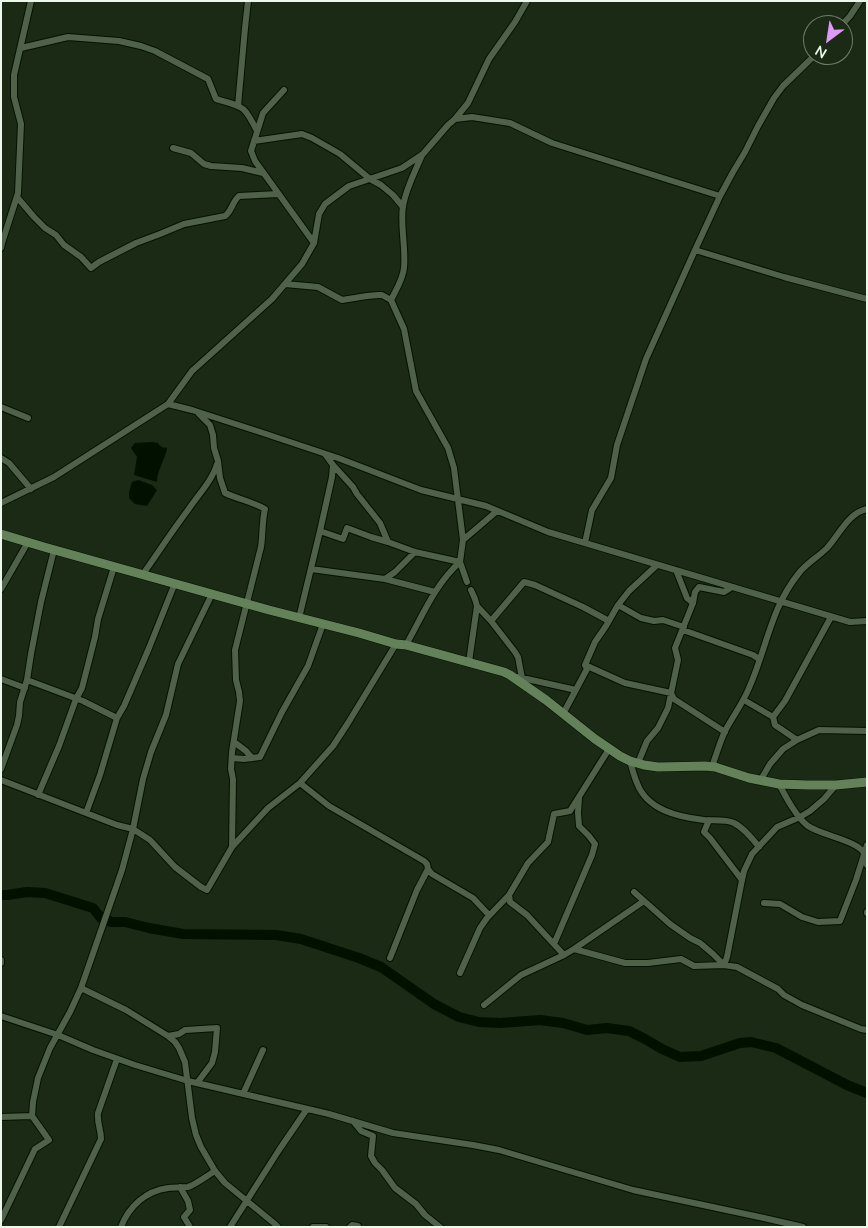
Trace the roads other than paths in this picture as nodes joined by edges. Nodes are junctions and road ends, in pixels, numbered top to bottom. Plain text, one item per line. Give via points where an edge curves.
1 (31, 1) edge
2 (248, 1) edge
3 (527, 1) edge
4 (860, 1) edge
5 (851, 15) edge
6 (21, 48) junction
7 (805, 65) edge
8 (284, 90) dead end
9 (238, 106) junction
10 (455, 119) junction
11 (257, 131) junction
12 (254, 141) junction
13 (174, 148) dead end
14 (423, 154) junction
15 (264, 173) junction
16 (370, 179) junction
17 (278, 194) junction
18 (720, 196) junction
19 (17, 197) junction
20 (403, 207) junction
21 (314, 243) junction
22 (1, 248) edge
23 (694, 250) junction
24 (285, 284) junction
25 (867, 299) edge
26 (391, 300) junction
27 (168, 404) junction
28 (1, 406) edge
29 (194, 411) junction
30 (28, 418) dead end
31 (324, 453) junction
32 (1, 458) edge
33 (218, 461) junction
34 (333, 465) junction
35 (31, 488) junction
36 (459, 500) junction
37 (1, 503) edge
38 (863, 510) edge
39 (497, 511) junction
40 (867, 516) edge
41 (320, 531) junction
42 (1, 534) edge
43 (463, 540) junction
44 (28, 542) junction
45 (388, 542) junction
46 (585, 543) junction
47 (54, 550) junction
48 (415, 552) junction
49 (460, 562) junction
50 (657, 565) junction
51 (114, 567) junction
52 (310, 569) junction
53 (676, 570) junction
54 (143, 574) junction
55 (385, 579) junction
56 (467, 582) dead end
57 (175, 583) junction
58 (732, 587) junction
59 (1, 589) edge
60 (471, 590) dead end
61 (436, 592) junction
62 (212, 594) junction
63 (780, 601) junction
64 (693, 603) junction
65 (247, 604) junction
66 (618, 605) junction
67 (477, 606) junction
68 (831, 617) junction
69 (298, 618) junction
70 (491, 621) junction
71 (609, 621) junction
72 (867, 621) edge
73 (323, 624) junction
74 (684, 628) junction
75 (396, 644) junction
76 (406, 645) junction
77 (759, 660) junction
78 (469, 662) junction
79 (585, 665) junction
80 (510, 675) junction
81 (522, 678) junction
82 (1, 679) edge
83 (27, 680) junction
84 (24, 688) junction
85 (576, 690) junction
86 (671, 693) junction
87 (76, 699) junction
88 (744, 700) junction
89 (563, 714) junction
90 (773, 717) junction
91 (117, 718) junction
92 (725, 732) junction
93 (867, 732) edge
94 (797, 740) junction
95 (234, 742) junction
96 (609, 749) junction
97 (232, 758) junction
98 (252, 758) junction
99 (634, 762) junction
100 (712, 767) junction
101 (1, 769) edge
102 (1, 780) edge
103 (760, 781) junction
104 (300, 783) junction
105 (866, 783) edge
106 (778, 784) junction
107 (836, 785) junction
108 (38, 794) junction
109 (579, 797) junction
110 (86, 813) junction
111 (800, 817) junction
112 (709, 820) junction
113 (133, 829) junction
114 (867, 845) edge
115 (232, 847) junction
116 (759, 847) junction
117 (865, 855) edge
118 (867, 865) edge
119 (428, 869) junction
120 (742, 880) junction
121 (634, 892) dead end
122 (509, 895) junction
123 (644, 901) junction
124 (764, 903) dead end
125 (489, 915) junction
126 (554, 944) junction
127 (574, 949) junction
128 (564, 955) junction
129 (390, 958) dead end
130 (724, 965) junction
131 (460, 972) dead end
132 (81, 988) junction
133 (484, 1005) dead end
134 (1, 1016) edge
135 (867, 1030) edge
136 (58, 1035) junction
137 (168, 1036) junction
138 (263, 1050) dead end
139 (117, 1059) junction
140 (188, 1081) junction
141 (197, 1083) junction
142 (243, 1094) junction
143 (307, 1109) junction
144 (32, 1116) junction
145 (1, 1117) edge
146 (352, 1121) junction
147 (215, 1171) junction
148 (180, 1187) junction
149 (246, 1200) junction
150 (1, 1220) edge
151 (358, 1226) edge
152 (58, 1227) edge
153 (121, 1227) edge
154 (190, 1227) edge
155 (230, 1227) edge
156 (278, 1227) edge
157 (313, 1227) edge
158 (326, 1227) edge
159 (350, 1227) edge
160 (440, 1227) edge
161 (803, 1227) edge

1 - 6 street
2 - 9 street
3 - 10 street via 489,59 468,103
4 - 5 street
6 - 9 street via 68,37 141,46 208,79 216,99
6 - 19 street via 14,75 14,97 21,124
7 - 18 street via 774,98
8 - 11 street via 263,113
9 - 11 street via 248,113
10 - 14 street
10 - 18 street via 472,117 510,123 552,143
11 - 12 street
12 - 15 street via 251,151
12 - 16 street via 302,134 340,154
13 - 15 street via 191,153 211,166
14 - 16 street via 402,168
14 - 20 street
15 - 17 street
16 - 20 street via 387,190
16 - 21 street via 349,186 325,204 319,214
17 - 19 street via 238,196 224,216 184,224 136,243 92,268 45,228
17 - 21 street
18 - 23 street
19 - 22 street
20 - 26 street via 404,269
21 - 24 street
23 - 25 street
23 - 46 street via 646,359 618,445 612,478 592,510
24 - 26 street via 318,287 342,300 378,295
24 - 27 street via 192,371
26 - 36 street via 404,329 416,391 448,448
27 - 29 street
27 - 35 street via 54,477
28 - 30 street
29 - 31 street
29 - 33 street via 210,425
31 - 34 street
31 - 36 street via 421,490
32 - 35 street
33 - 54 street via 205,488
33 - 65 street via 225,493 265,509 261,547
34 - 41 street
34 - 45 street via 380,523
35 - 37 street
36 - 39 street
36 - 43 street
38 - 40 street
38 - 63 street via 803,568
39 - 43 street
39 - 46 street
41 - 45 street via 342,539 347,528
41 - 52 street
42 - 44 street
43 - 49 street
44 - 47 street
44 - 59 street
45 - 48 street
46 - 50 street
47 - 51 street
47 - 83 street
48 - 49 street
48 - 55 street
49 - 56 street
49 - 61 street via 449,571
50 - 53 street
50 - 66 street
51 - 54 street
51 - 87 street via 82,688
52 - 55 street
52 - 69 street
53 - 58 street
53 - 64 street via 687,598
54 - 57 street
55 - 61 street
57 - 62 street
57 - 91 street
58 - 63 street
58 - 64 street via 724,592 699,587
60 - 67 street
61 - 76 street
62 - 65 street
62 - 113 street via 178,664 166,715 143,779
63 - 68 street
63 - 77 street
64 - 74 street
65 - 69 street
65 - 95 street via 236,650 240,701
66 - 71 street
66 - 74 street via 641,618 663,620
67 - 70 street
67 - 78 street
68 - 72 street via 850,622
68 - 90 street
69 - 73 street
70 - 71 street via 526,582
70 - 81 street via 516,652
71 - 79 street
73 - 75 street
73 - 98 street via 308,666 260,756
74 - 77 street
74 - 86 street via 675,648 678,660
75 - 76 street
75 - 104 street via 338,738
76 - 78 street
77 - 88 street
78 - 80 street
79 - 85 street via 587,669
79 - 86 street via 625,683
80 - 81 street
80 - 89 street
81 - 85 street
82 - 84 street
83 - 84 street
83 - 87 street
84 - 101 street via 17,725
85 - 89 street
86 - 92 street via 674,699
86 - 99 street via 663,719
87 - 91 street
87 - 108 street
88 - 90 street
88 - 92 street
89 - 96 street
90 - 94 street via 775,725
91 - 110 street
92 - 100 street
93 - 94 street via 819,730
94 - 103 street via 783,749
95 - 97 street
95 - 98 street
96 - 99 street
96 - 109 street
97 - 98 street
97 - 115 street
99 - 100 street via 658,767
99 - 112 street via 637,784 649,802 670,813
100 - 103 street
102 - 108 street
103 - 106 street
104 - 115 street via 268,808
104 - 119 street via 329,806 424,861
105 - 107 street
106 - 107 street
106 - 111 street
107 - 111 street
108 - 110 street
109 - 122 street via 570,811 554,814 548,842 528,863
109 - 126 street via 579,826 595,844
110 - 113 street
111 - 116 street via 777,827
111 - 117 street via 818,832 860,848
112 - 116 street via 734,823
112 - 120 street via 704,832
113 - 115 street via 207,890
113 - 132 street
114 - 117 street
116 - 120 street via 752,854
117 - 118 street
117 - 124 street via 840,921 818,922 780,904
119 - 125 street via 473,898
119 - 129 street
120 - 130 street
121 - 123 street
122 - 125 street
122 - 126 street via 510,902
123 - 127 street
123 - 130 street
125 - 131 street
126 - 128 street
127 - 128 street
127 - 130 street via 625,963 681,960 694,966
128 - 133 street via 521,975
130 - 135 street via 738,967 802,1005
132 - 136 street
132 - 137 street
134 - 136 street
136 - 139 street
136 - 144 street via 38,1078
137 - 140 street via 179,1048
137 - 141 street via 185,1030 217,1028 212,1063
138 - 142 street
139 - 140 street
139 - 152 street via 98,1113 101,1139
140 - 141 street
140 - 147 street via 196,1135
141 - 142 street
142 - 143 street
143 - 146 street
143 - 149 street
144 - 145 street
144 - 150 street via 50,1140 35,1149
146 - 160 street via 361,1131 373,1136 371,1156 374,1163 395,1188
146 - 161 street via 393,1134 500,1150 633,1190
147 - 148 street via 188,1187
147 - 149 street
148 - 153 street via 155,1190 140,1200 132,1207
148 - 154 street via 188,1201 190,1210 184,1216
149 - 155 street
149 - 156 street
151 - 159 street
157 - 158 street

